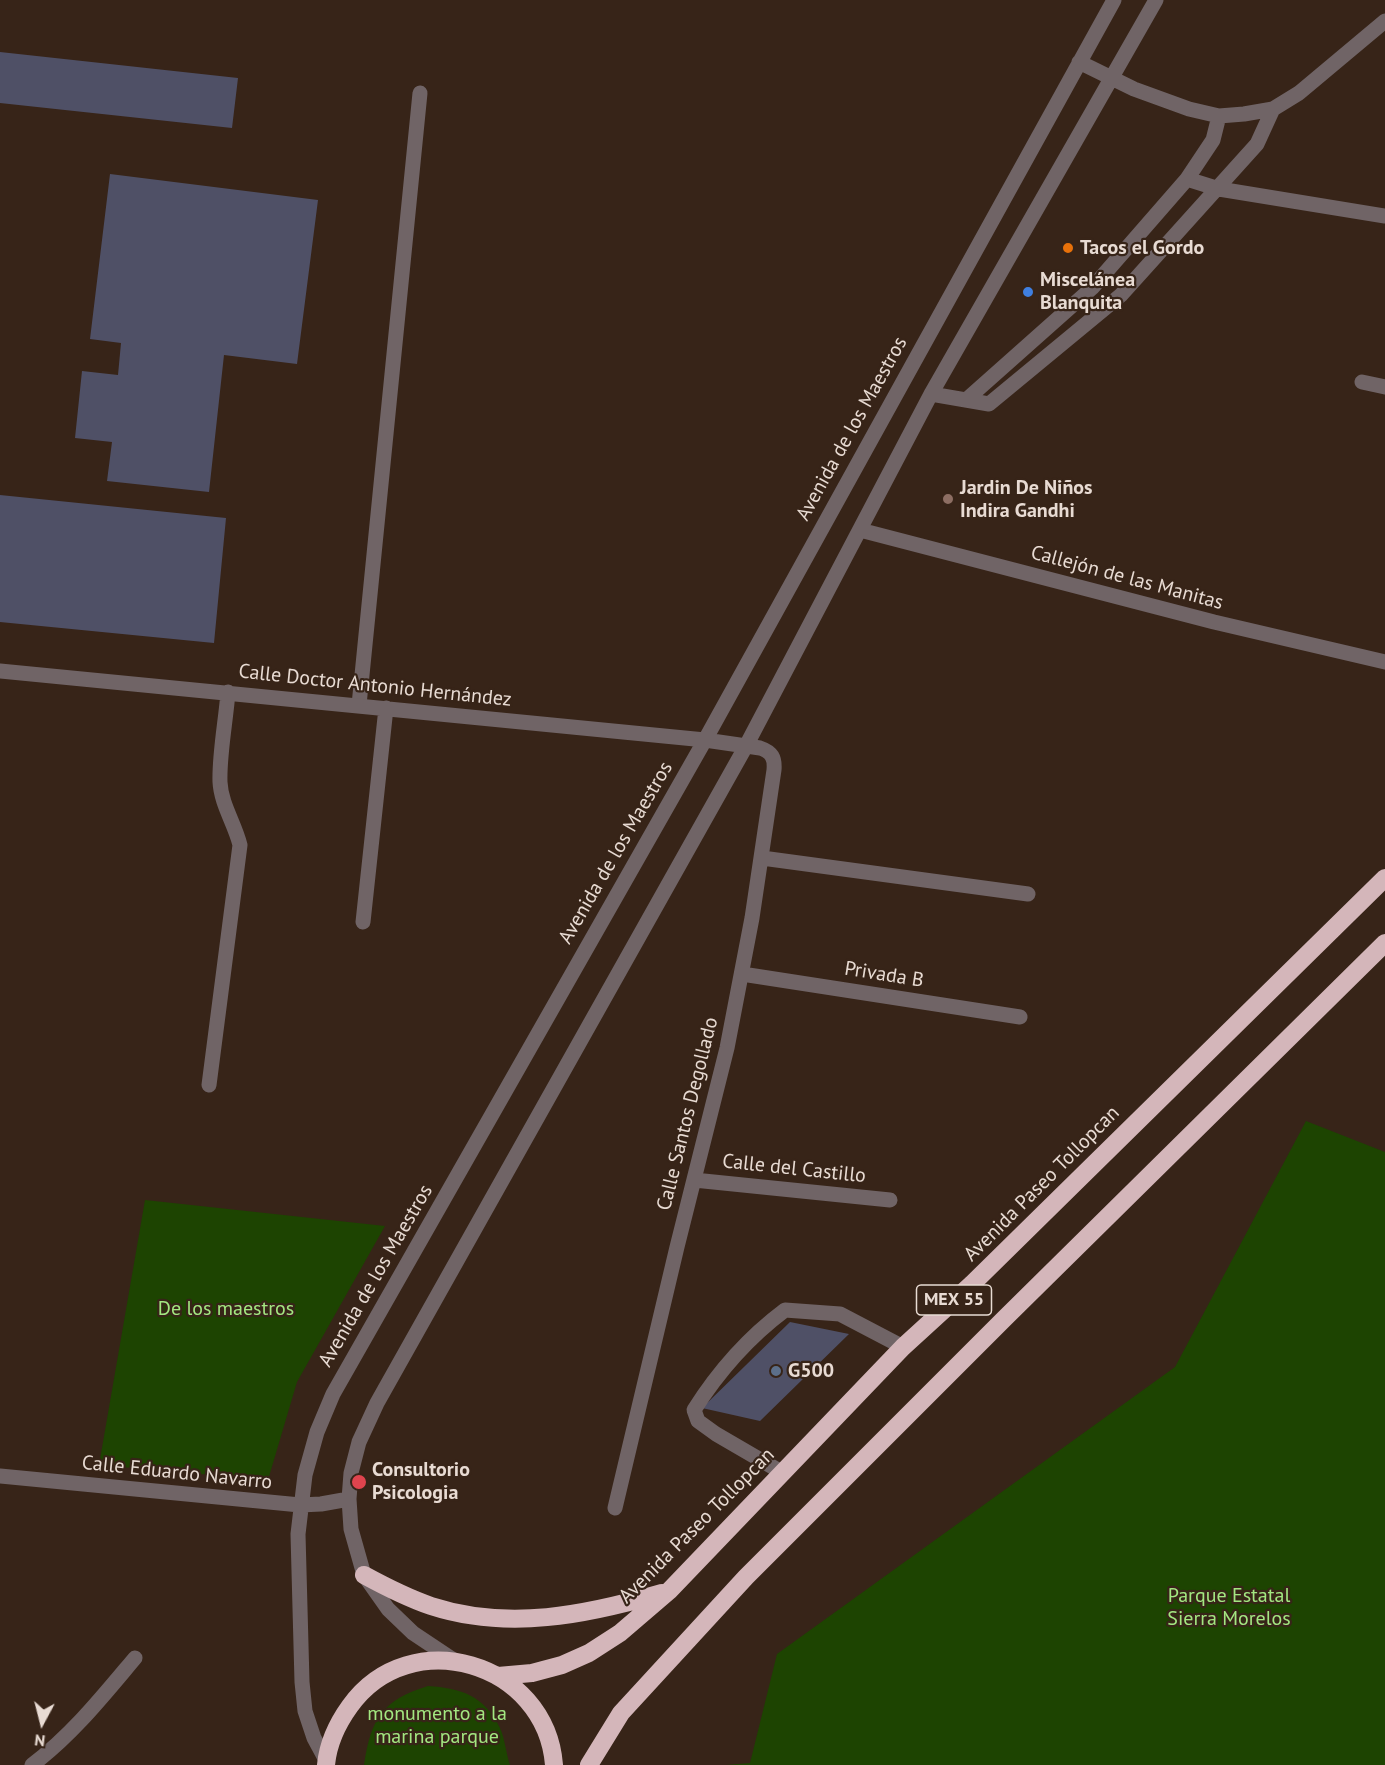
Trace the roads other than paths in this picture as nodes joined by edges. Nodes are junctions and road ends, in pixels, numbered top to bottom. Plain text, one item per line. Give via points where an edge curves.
1 (1114, 0) edge
2 (1156, 0) edge
3 (1385, 21) edge
4 (1079, 62) junction
5 (1110, 78) junction
6 (420, 93) dead end
7 (1273, 109) junction
8 (1219, 116) junction
9 (1187, 179) junction
10 (1219, 189) junction
11 (1385, 216) edge
12 (1362, 382) dead end
13 (1385, 387) edge
14 (931, 394) junction
15 (966, 400) junction
16 (860, 530) junction
17 (1385, 662) edge
18 (0, 671) edge
19 (228, 692) junction
20 (359, 705) junction
21 (386, 708) junction
22 (705, 740) junction
23 (746, 746) junction
24 (762, 858) junction
25 (1385, 878) edge
26 (1028, 894) dead end
27 (363, 922) dead end
28 (1385, 943) edge
29 (742, 974) junction
30 (1020, 1017) dead end
31 (209, 1085) dead end
32 (694, 1180) junction
33 (890, 1200) dead end
34 (903, 1347) junction
35 (783, 1473) junction
36 (0, 1476) edge
37 (349, 1499) junction
38 (300, 1505) junction
39 (615, 1508) dead end
40 (364, 1575) junction
41 (669, 1591) junction
42 (135, 1658) dead end
43 (455, 1661) junction
44 (498, 1676) junction
45 (327, 1763) edge
46 (32, 1765) edge
47 (554, 1765) edge
48 (589, 1765) edge

1 - 4 street, Avenida de los Maestros
2 - 5 street
3 - 7 street via 1320,77
4 - 5 street
4 - 22 street, Avenida de los Maestros
5 - 8 street via 1189,109
5 - 14 street
6 - 20 street
7 - 8 street
7 - 10 street via 1257,144
8 - 9 street via 1213,140
9 - 10 street
9 - 15 street via 1092,288
10 - 11 street
10 - 15 street via 1121,295 989,404
12 - 13 street
14 - 15 street
14 - 16 street
16 - 17 street, Callejón de las Manitas
16 - 23 street
18 - 19 street, Calle Doctor Antonio Hernández
19 - 20 street, Calle Doctor Antonio Hernández
19 - 31 street via 220,782 240,845
20 - 21 street, Calle Doctor Antonio Hernández
21 - 22 street, Calle Doctor Antonio Hernández
21 - 27 street
22 - 23 street, Calle Doctor Antonio Hernández
22 - 38 street, Avenida de los Maestros via 333,1394 317,1432
23 - 24 street, Calle Santos Degollado via 769,750 775,763
23 - 37 street via 377,1403 359,1442
24 - 26 street
24 - 29 street, Calle Santos Degollado
25 - 34 highway, Avenida Paseo Tollopcan / MEX 55
28 - 48 highway, MEX 55 via 746,1577 621,1713
29 - 30 street, Privada B
29 - 32 street, Calle Santos Degollado via 728,1048
32 - 33 street, Calle del Castillo
32 - 39 street, Calle Santos Degollado
34 - 35 highway, Avenida Paseo Tollopcan / MEX 55
34 - 35 street via 840,1314 785,1310 735,1357 711,1383 694,1410 698,1421
35 - 41 highway, Avenida Paseo Tollopcan / MEX 55
36 - 38 street, Calle Eduardo Navarro
37 - 38 street, Calle Eduardo Navarro
37 - 40 street via 351,1529
38 - 45 street, Avenida de los Maestros via 302,1683 305,1711
40 - 41 highway via 432,1606 467,1615 520,1620 579,1614
40 - 43 street via 388,1609 413,1633
41 - 44 highway, Avenida Paseo Tollopcan / MEX 55 via 620,1633 588,1653 532,1673
42 - 46 street via 80,1723
43 - 44 highway
43 - 45 highway via 412,1664 374,1681 357,1695 339,1721
44 - 47 highway via 518,1690 535,1710 547,1734

